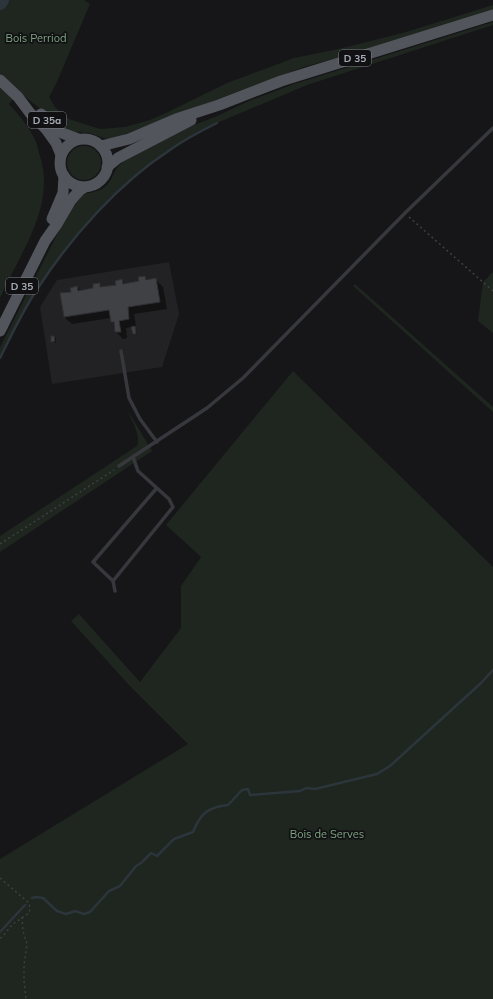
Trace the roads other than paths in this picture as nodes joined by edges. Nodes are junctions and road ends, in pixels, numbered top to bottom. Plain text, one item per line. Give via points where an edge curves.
1 (493, 15) edge
2 (0, 80) edge
3 (18, 97) junction
4 (219, 105) junction
5 (493, 128) edge
6 (78, 139) junction
7 (101, 146) junction
8 (61, 155) junction
9 (107, 167) junction
10 (64, 176) junction
11 (85, 186) junction
12 (45, 241) junction
13 (0, 331) edge
14 (121, 351) dead end
15 (157, 442) junction
16 (133, 458) junction
17 (119, 466) road end
18 (156, 489) junction
19 (113, 581) junction
20 (115, 590) dead end

1 - 4 main road, D 35 via 281,81
2 - 3 main road, D 35a
3 - 6 main road, D 35a via 35,108 62,134
3 - 8 main road, D 35a via 46,129
4 - 7 main road, D 35 via 176,119 129,140
4 - 9 main road, D 35 via 118,158
5 - 15 lane via 405,213 243,378
6 - 7 main road via 93,140
6 - 8 main road via 69,143
7 - 9 main road via 107,156
8 - 10 main road via 60,166
9 - 11 main road via 98,182
10 - 11 main road via 75,185
10 - 12 main road, D 35 via 63,193
11 - 12 main road, D 35 via 75,194
12 - 13 main road, D 35
14 - 15 lane via 129,398
15 - 16 lane
16 - 17 lane
16 - 18 lane via 138,471
18 - 19 lane via 169,499 174,508
18 - 19 lane via 93,562
19 - 20 lane

